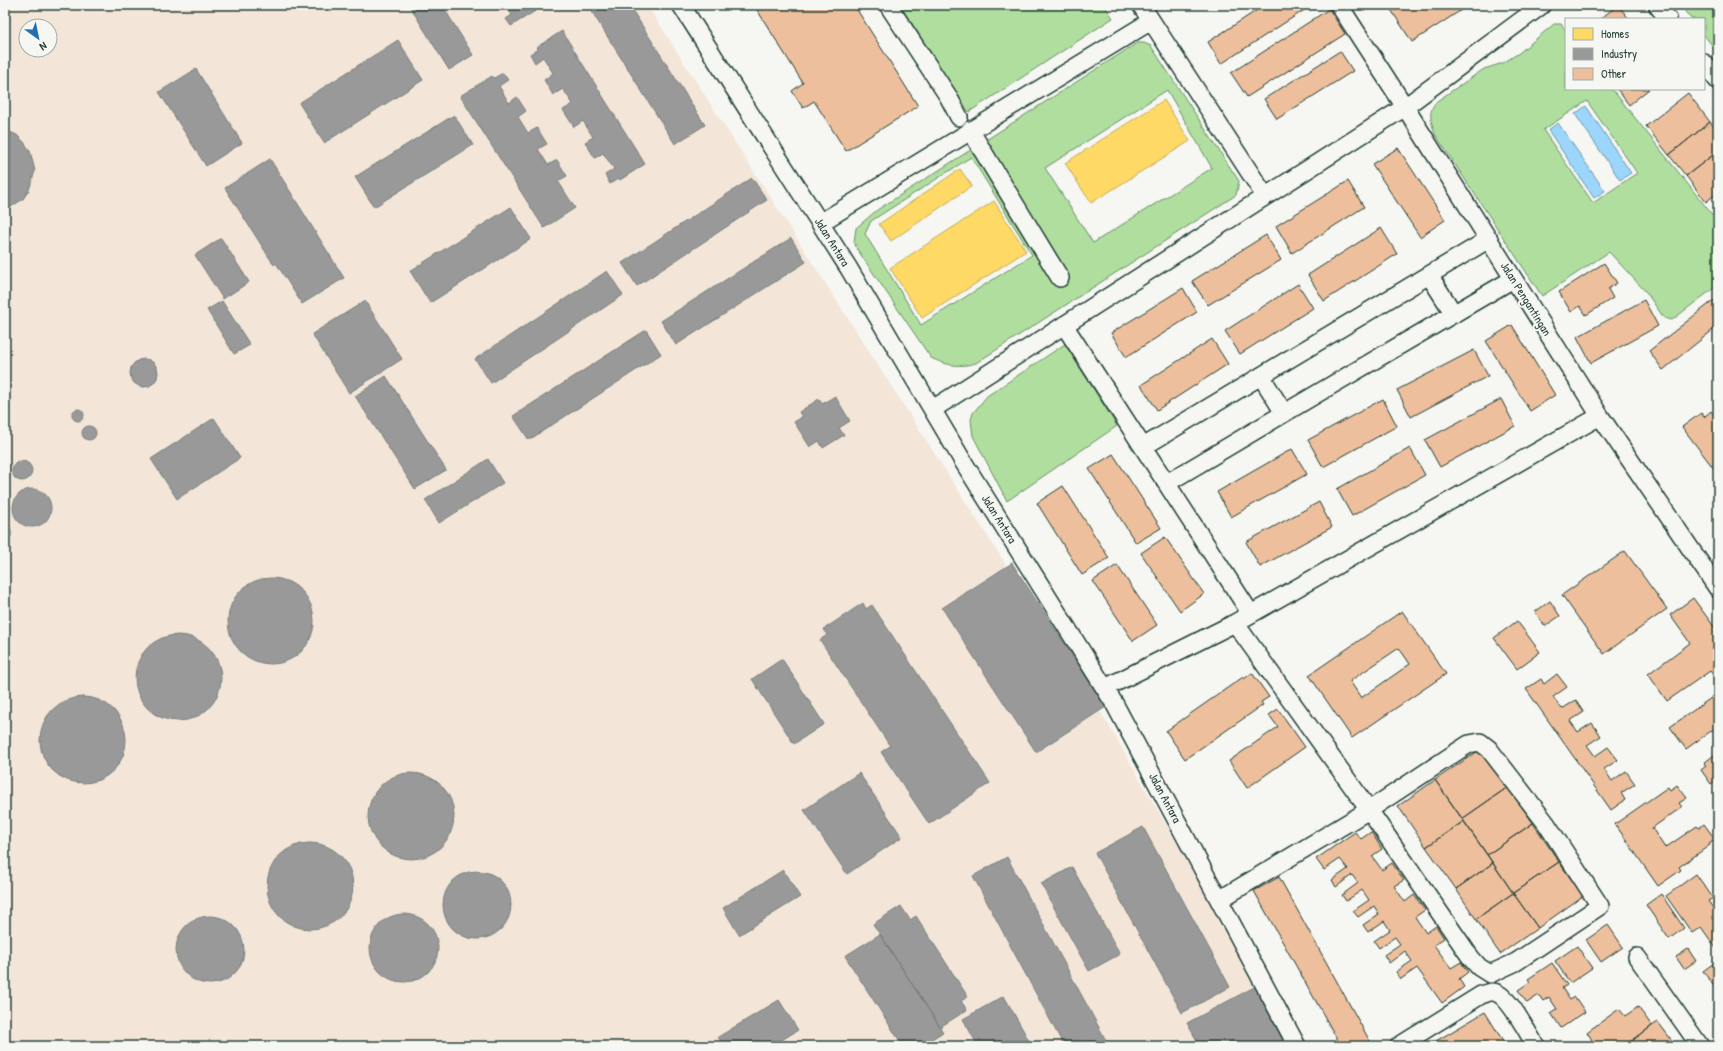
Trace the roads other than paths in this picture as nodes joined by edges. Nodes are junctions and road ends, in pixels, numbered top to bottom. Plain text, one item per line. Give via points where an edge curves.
1 (681, 5) edge
2 (888, 5) edge
3 (1141, 5) edge
4 (1339, 5) edge
5 (1542, 5) edge
6 (1657, 5) edge
7 (1667, 18) edge
8 (1151, 21) junction
9 (1705, 64) edge
10 (1718, 81) edge
11 (1405, 107) junction
12 (958, 117) dead end
13 (970, 130) junction
14 (1265, 196) junction
15 (820, 223) junction
16 (1489, 240) junction
17 (1429, 275) junction
18 (1060, 278) dead end
19 (1513, 279) junction
20 (1454, 314) junction
21 (1064, 325) junction
22 (1261, 376) junction
23 (933, 409) junction
24 (1284, 413) junction
25 (1600, 416) junction
26 (1143, 447) junction
27 (1167, 483) junction
28 (1718, 588) edge
29 (1251, 614) junction
30 (1235, 623) junction
31 (1105, 688) junction
32 (1369, 810) junction
33 (1219, 900) junction
34 (1636, 957) dead end
35 (1297, 1046) edge
36 (1399, 1046) edge
37 (1536, 1046) edge
38 (1700, 1046) edge

1 - 15 street, Jalan Antara
2 - 12 street via 948,96
3 - 8 street
4 - 11 street, Jalan Pengantingan
5 - 11 street
6 - 7 street
8 - 13 street
8 - 14 street
9 - 10 street
11 - 14 street
11 - 16 street, Jalan Pengantingan
13 - 15 street
13 - 18 street
14 - 21 street
15 - 23 street, Jalan Antara
16 - 17 street
16 - 19 street, Jalan Pengantingan
17 - 20 street
17 - 22 street
19 - 20 street
19 - 25 street, Jalan Pengantingan
20 - 24 street
21 - 23 street
21 - 26 street
22 - 24 street
22 - 26 street
23 - 31 street, Jalan Antara
24 - 27 street
25 - 28 street, Jalan Pengantingan
25 - 29 street
26 - 27 street
27 - 29 street
29 - 30 street
30 - 31 street
30 - 32 street
31 - 33 street, Jalan Antara
32 - 32 street via 1458,751 1480,742 1489,749 1546,823 1600,906 1516,962 1490,974 1471,958
32 - 33 street
33 - 35 street, Jalan Antara
34 - 38 street
36 - 37 street via 1481,995 1493,992 1502,995 1509,1002

